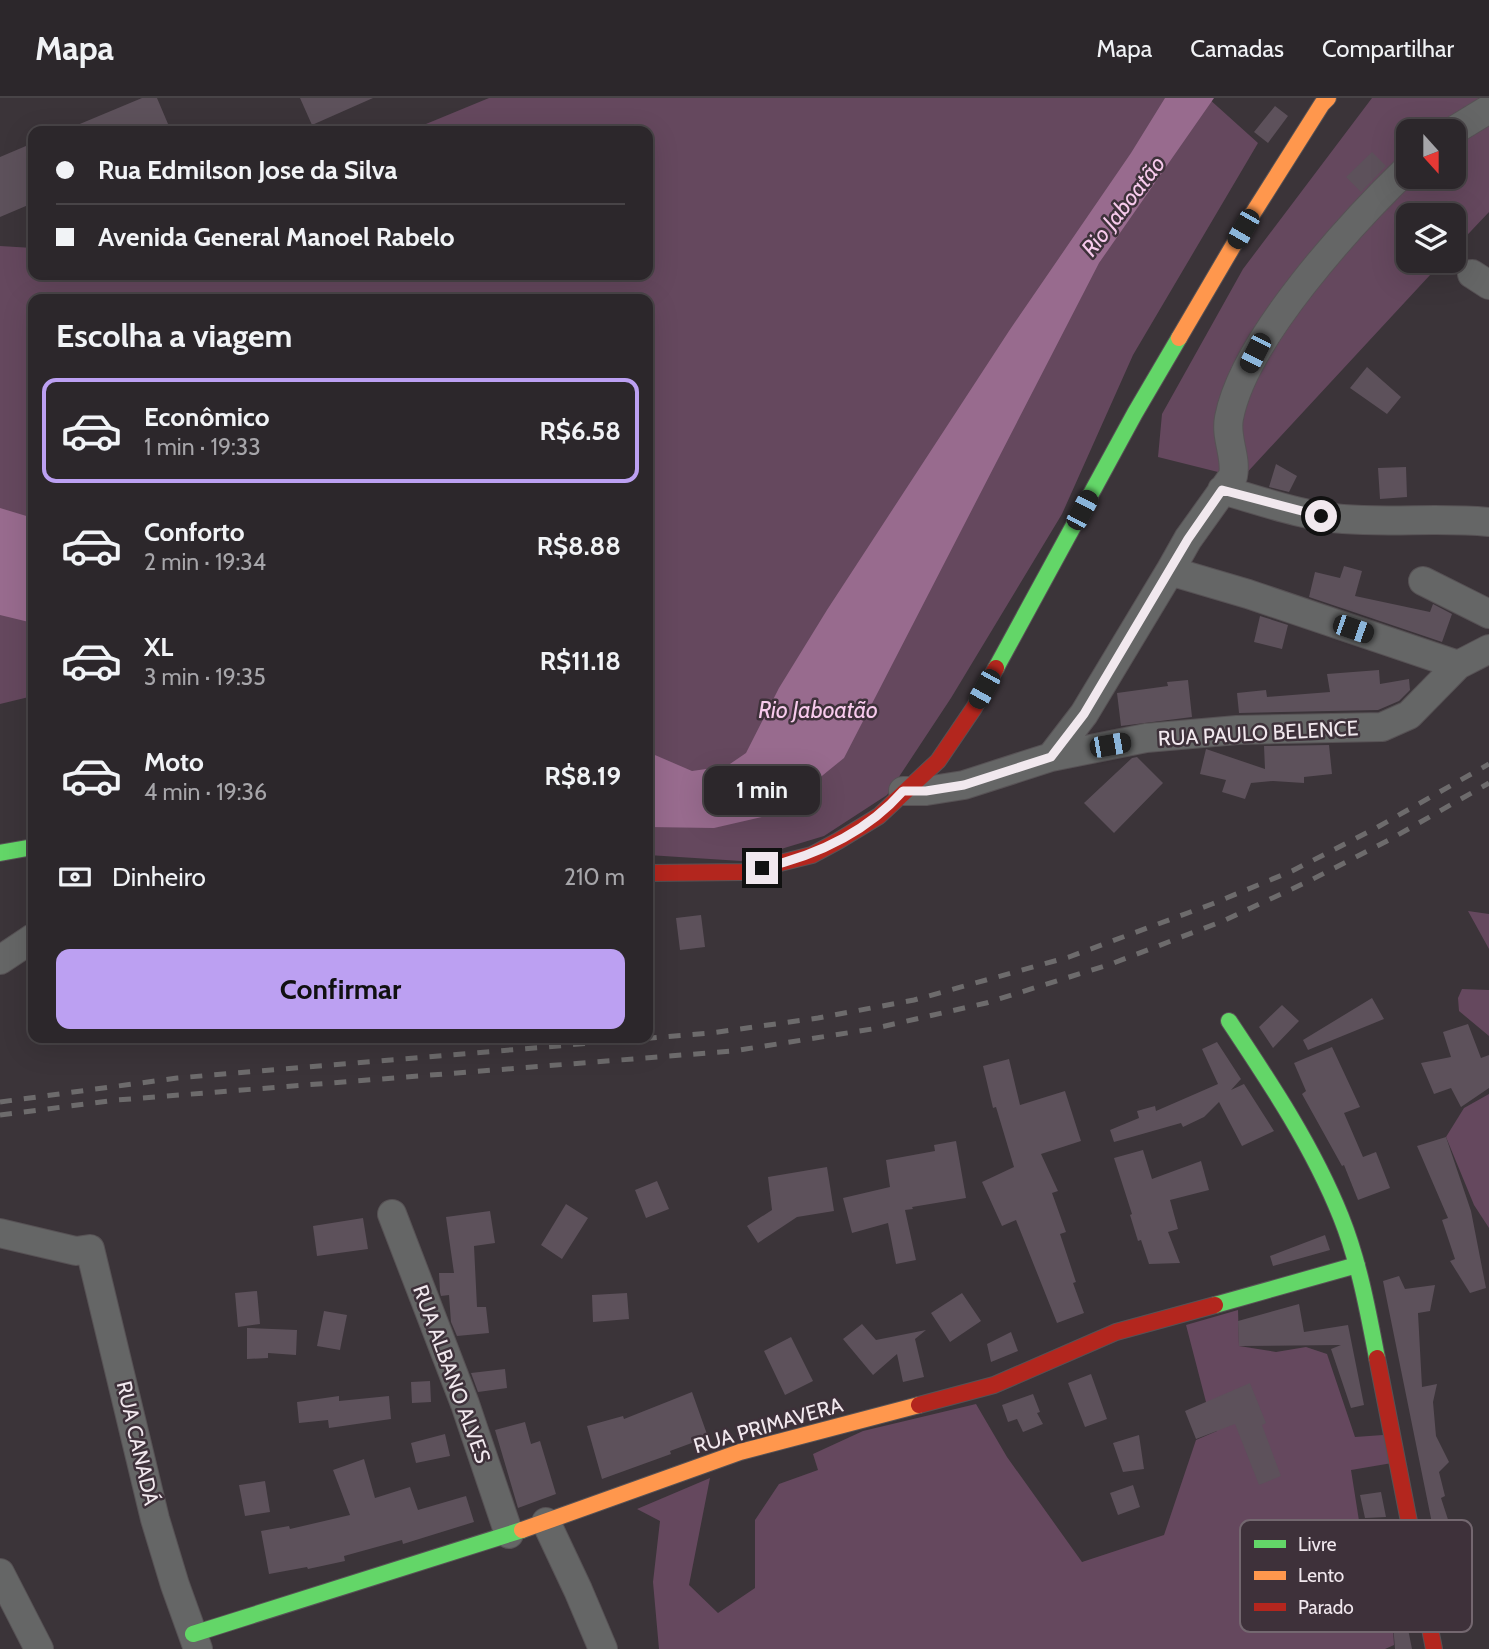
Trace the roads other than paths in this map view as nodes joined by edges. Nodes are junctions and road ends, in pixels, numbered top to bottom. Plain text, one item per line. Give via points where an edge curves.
1 (1328, 98) edge
2 (1489, 109) edge
3 (1466, 123) edge
4 (1396, 180) edge
5 (1222, 490) junction
6 (1489, 522) edge
7 (1170, 571) junction
8 (1423, 581) dead end
9 (1489, 614) edge
10 (1489, 649) edge
11 (1458, 665) junction
12 (1051, 757) junction
13 (903, 791) junction
14 (28, 848) edge
15 (0, 853) edge
16 (653, 873) edge
17 (28, 941) edge
18 (0, 960) edge
19 (1229, 1021) dead end
20 (392, 1214) dead end
21 (0, 1233) edge
22 (1357, 1265) junction
23 (1409, 1520) edge
24 (546, 1521) junction
25 (509, 1534) junction
26 (0, 1573) edge
27 (195, 1642) edge
28 (39, 1649) edge
29 (603, 1649) edge

1 - 13 street via 1243,229 1135,413 974,708 938,761
2 - 3 street
4 - 5 street via 1321,263 1255,353 1229,417 1235,469
5 - 6 street via 1342,519
5 - 7 street
7 - 11 street
7 - 12 street via 1084,714
8 - 9 street
10 - 11 street
11 - 12 street, RUA PAULO BELENCE via 1409,715 1382,727 1186,733
12 - 13 street, RUA PAULO BELENCE via 964,785
13 - 16 street via 879,816 812,855 744,872
14 - 15 street
17 - 18 street
19 - 22 street via 1318,1164 1343,1219
20 - 25 street, RUA ALBANO ALVES
21 - 27 street, RUA CANADÁ via 76,1251 90,1249 155,1519
22 - 23 street
22 - 24 street, RUA PRIMAVERA via 1116,1332 994,1385 740,1452
24 - 25 street, RUA PRIMAVERA
24 - 29 street
25 - 27 street, RUA PRIMAVERA
26 - 28 street

